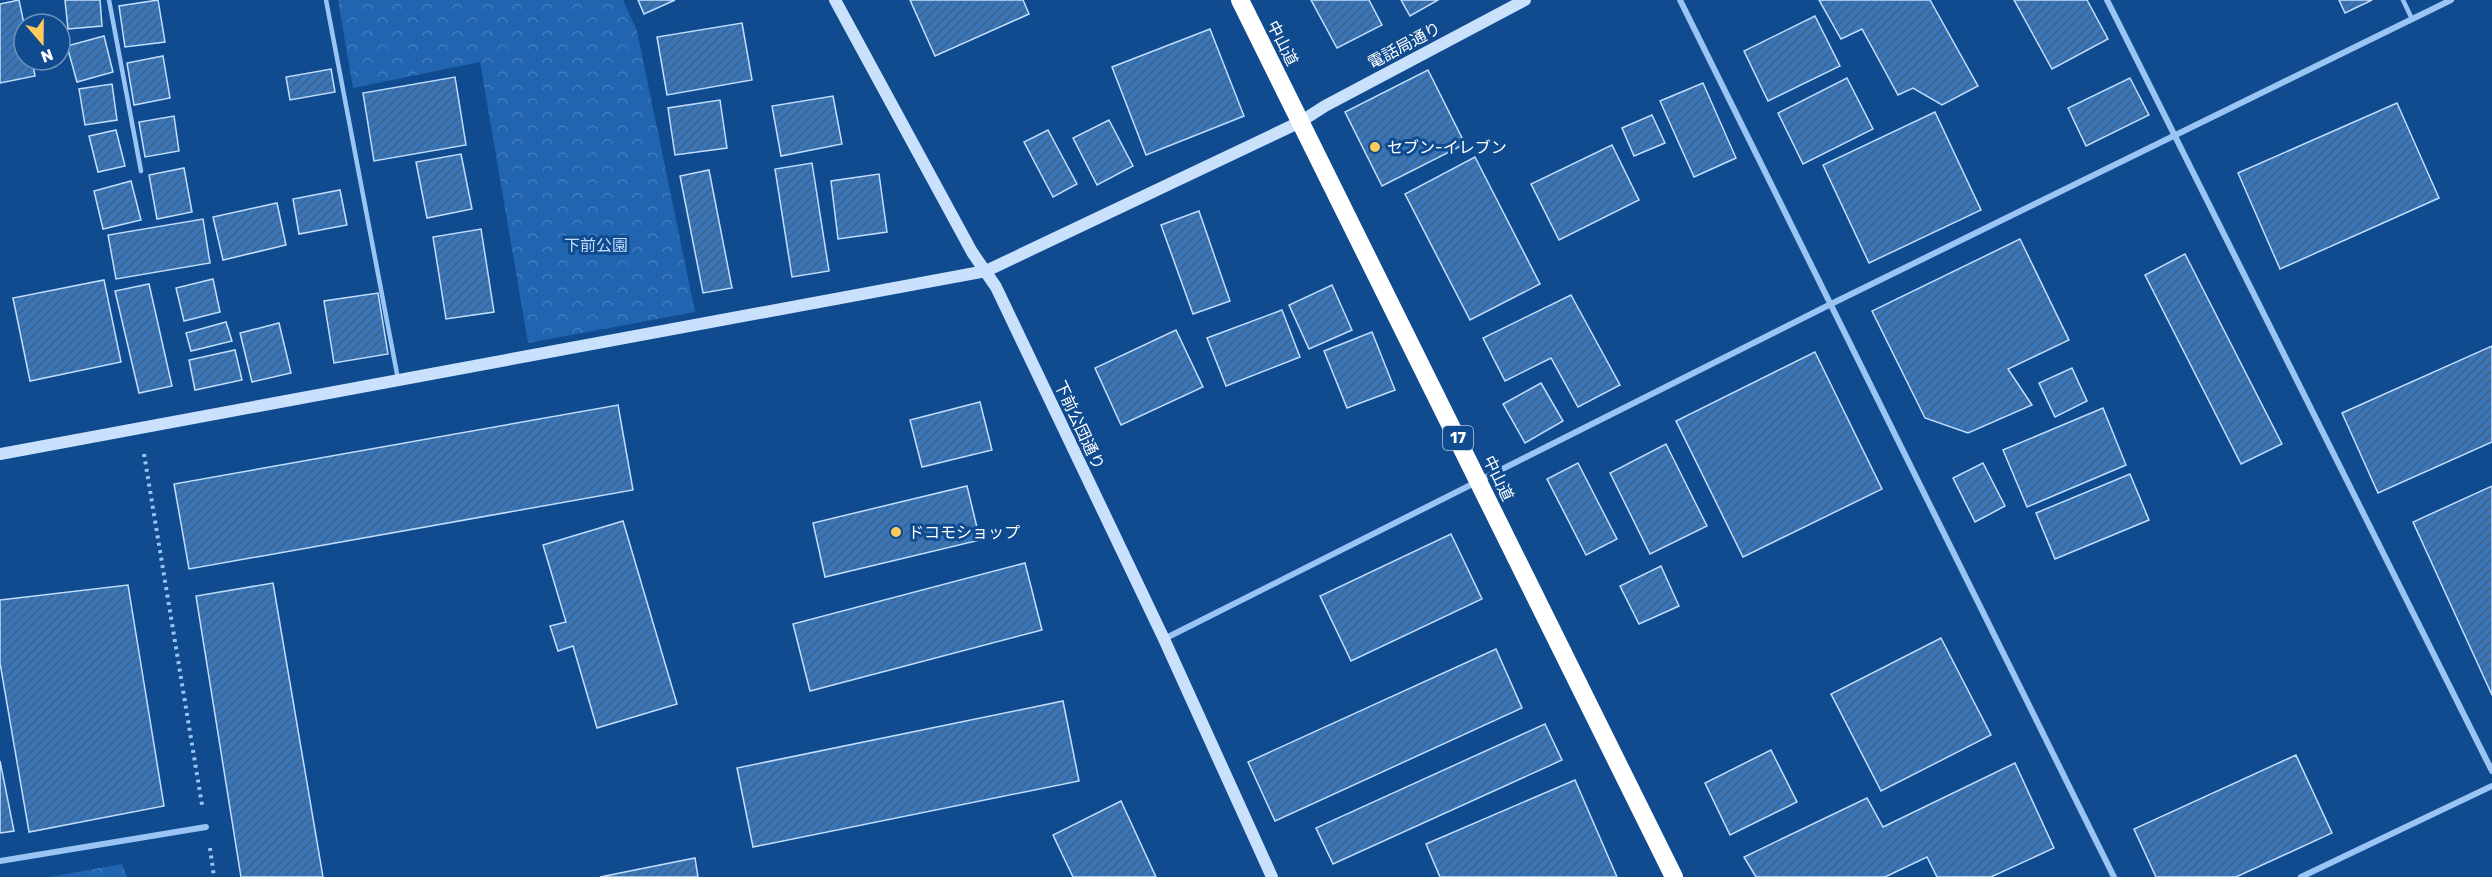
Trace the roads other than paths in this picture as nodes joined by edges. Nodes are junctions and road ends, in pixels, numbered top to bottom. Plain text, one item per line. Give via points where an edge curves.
1 (109, 0) edge
2 (326, 0) edge
3 (835, 0) edge
4 (1240, 0) edge
5 (1525, 0) edge
6 (1680, 0) edge
7 (2107, 0) edge
8 (2403, 0) edge
9 (2451, 0) edge
10 (2412, 19) junction
11 (1300, 122) junction
12 (2176, 135) junction
13 (141, 171) dead end
14 (986, 272) junction
15 (1831, 304) junction
16 (398, 381) junction
17 (0, 454) edge
18 (1478, 480) junction
19 (1164, 639) junction
20 (2492, 771) edge
21 (2492, 786) edge
22 (206, 827) road end
23 (0, 861) edge
24 (1272, 877) edge
25 (1674, 877) edge
26 (2114, 877) edge
27 (2301, 877) edge

1 - 13 lane
2 - 16 lane
3 - 14 street, 下前公団通り
4 - 11 highway, 中山道 / 17
5 - 11 street, 電話局通り
6 - 15 street
7 - 12 street
8 - 10 lane
9 - 10 street
10 - 12 street
11 - 14 street, 電話局通り
11 - 18 highway, 中山道 / 17
12 - 15 street
12 - 20 street
14 - 16 street, 電話局通り
14 - 19 street, 下前公団通り
15 - 18 street
15 - 26 street
16 - 17 street, 電話局通り
18 - 19 street
18 - 25 highway, 中山道 / 17
19 - 24 street, 下前公団通り
21 - 27 street
22 - 23 street

